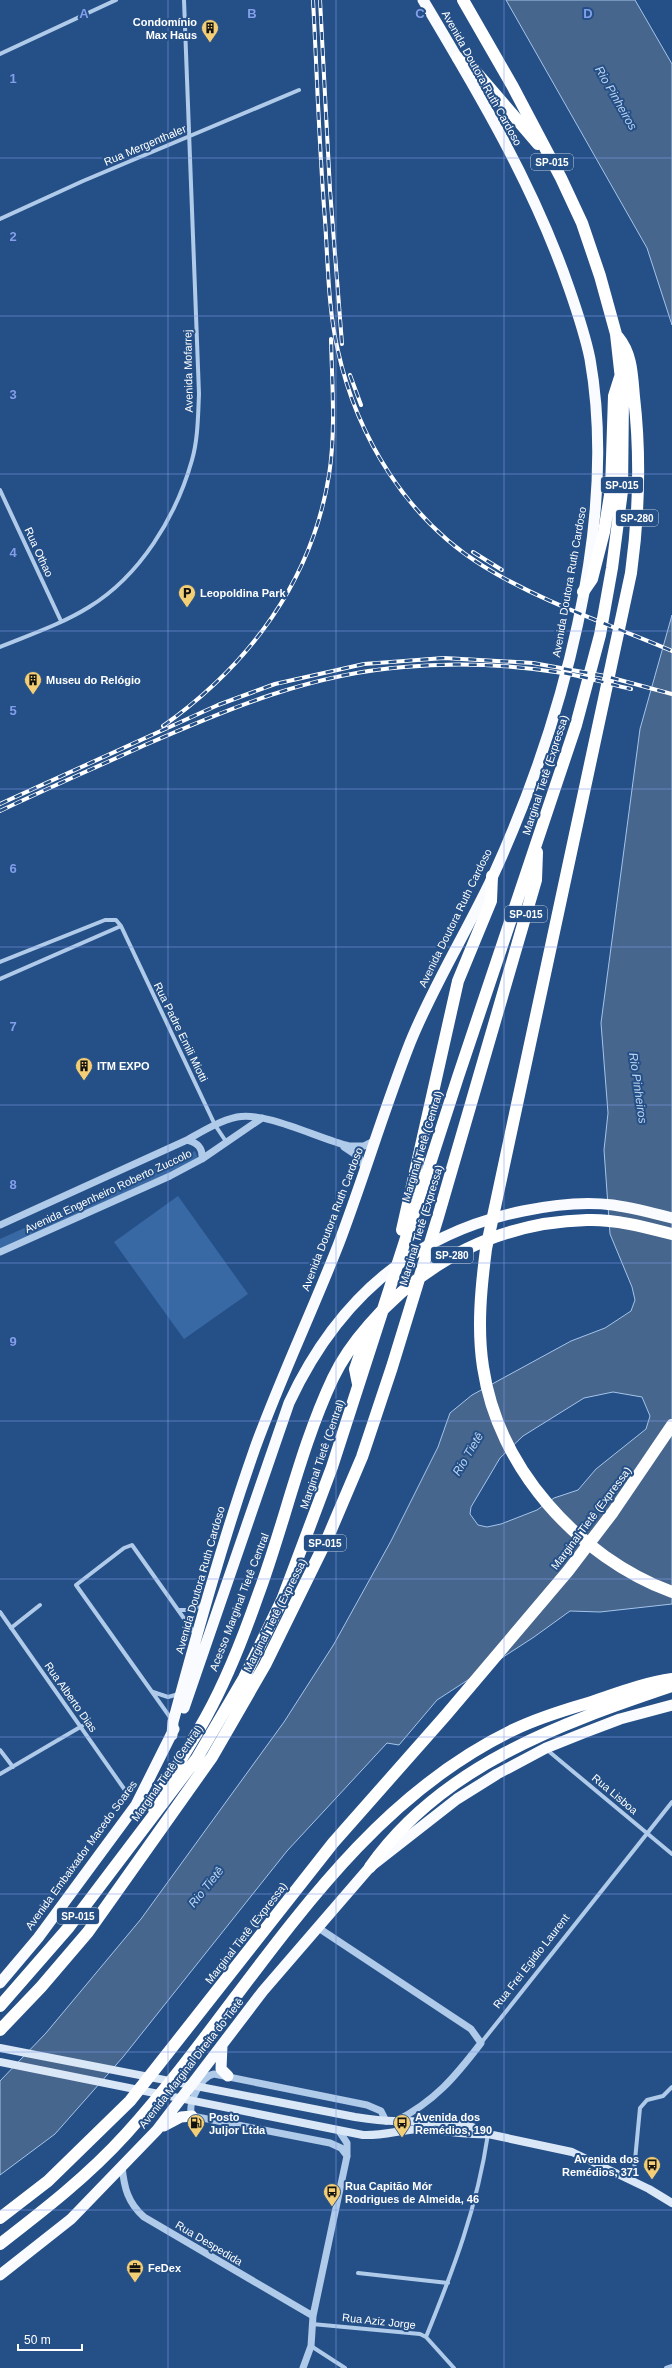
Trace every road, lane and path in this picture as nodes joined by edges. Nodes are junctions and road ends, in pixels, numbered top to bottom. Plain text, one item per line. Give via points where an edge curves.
1 (116, 0) edge
2 (184, 0) edge
3 (423, 0) edge
4 (463, 0) edge
5 (0, 54) edge
6 (457, 57) junction
7 (299, 90) dead end
8 (189, 136) junction
9 (546, 151) junction
10 (0, 219) edge
11 (616, 334) junction
12 (621, 374) junction
13 (0, 490) edge
14 (583, 592) junction
15 (62, 621) junction
16 (0, 647) edge
17 (536, 843) junction
18 (492, 876) junction
19 (121, 926) junction
20 (0, 962) edge
21 (0, 979) edge
22 (262, 1118) junction
23 (215, 1125) junction
24 (187, 1140) junction
25 (376, 1140) junction
26 (337, 1143) junction
27 (227, 1144) junction
28 (202, 1159) junction
29 (365, 1170) junction
30 (672, 1218) edge
31 (0, 1225) edge
32 (672, 1234) edge
33 (0, 1252) edge
34 (358, 1386) junction
35 (672, 1425) edge
36 (313, 1428) joint
37 (672, 1592) edge
38 (206, 1602) junction
39 (40, 1605) dead end
40 (180, 1610) junction
41 (0, 1612) edge
42 (11, 1628) junction
43 (196, 1636) junction
44 (672, 1679) edge
45 (672, 1686) edge
46 (153, 1691) junction
47 (181, 1692) junction
48 (672, 1705) edge
49 (173, 1722) junction
50 (82, 1726) junction
51 (172, 1735) junction
52 (546, 1748) junction
53 (0, 1750) edge
54 (13, 1767) junction
55 (0, 1774) edge
56 (127, 1793) dead end
57 (672, 1802) edge
58 (150, 1821) junction
59 (648, 1833) junction
60 (672, 1854) edge
61 (370, 1867) junction
62 (317, 1927) junction
63 (0, 1983) edge
64 (0, 2006) edge
65 (0, 2030) edge
66 (480, 2042) junction
67 (222, 2045) junction
68 (0, 2048) edge
69 (0, 2062) edge
70 (228, 2076) junction
71 (672, 2087) edge
72 (192, 2116) junction
73 (386, 2121) junction
74 (396, 2122) junction
75 (157, 2130) junction
76 (339, 2131) junction
77 (488, 2134) junction
78 (347, 2156) junction
79 (122, 2166) junction
80 (632, 2181) junction
81 (672, 2204) edge
82 (0, 2218) edge
83 (0, 2244) edge
84 (358, 2274) dead end
85 (0, 2275) edge
86 (448, 2283) junction
87 (312, 2320) junction
88 (426, 2336) junction
89 (311, 2346) junction
90 (672, 2366) edge
91 (303, 2368) edge
92 (344, 2368) edge
93 (454, 2368) edge
94 (666, 2368) edge

1 - 5 street
2 - 8 street, Avenida Mofarrej
3 - 6 highway, Avenida Doutora Ruth Cardoso
4 - 9 highway, SP-015
6 - 9 highway via 476,72
6 - 14 highway, Avenida Doutora Ruth Cardoso via 548,231 579,316 589,356 596,402 597,482
7 - 8 street, Rua Mergenthaler
8 - 10 street, Rua Mergenthaler
8 - 15 street, Avenida Mofarrej via 199,394 192,461 168,518 134,569 89,607
9 - 11 highway, SP-015 via 582,223
11 - 12 highway, Marginal Tietê (Expressa) / SP-015
11 - 37 highway, SP-280 via 624,345 630,362 639,438 639,475 631,573 486,1249 480,1310 483,1367 490,1399 511,1450 536,1488 569,1528 628,1572
12 - 14 highway via 614,396 611,489 604,532 592,580
12 - 17 highway, Marginal Tietê (Expressa) / SP-015 via 624,434 622,491 600,635 576,725
13 - 15 street, Rua Othao
14 - 18 highway, Avenida Doutora Ruth Cardoso via 570,654 549,726 530,785
15 - 16 street, Avenida Mofarrej
17 - 34 highway, Marginal Tietê (Central)
17 - 65 highway, Marginal Tietê (Expressa) / SP-015 via 536,880 438,1217 374,1422 328,1537 265,1665 212,1757 88,1932 42,1987
18 - 25 highway, Avenida Doutora Ruth Cardoso via 414,1034
18 - 34 highway via 491,901 458,982 424,1140 397,1249 355,1369
19 - 20 street via 116,920 105,920
19 - 21 street
19 - 23 street, Rua Padre Emili Miotti
22 - 23 street, Avenida Engenheiro Roberto Zuccolo via 238,1117
22 - 26 street, Avenida Engenheiro Roberto Zuccolo
22 - 27 street, Avenida Engenheiro Roberto Zuccolo
23 - 24 street, Avenida Engenheiro Roberto Zuccolo
23 - 27 street, Rua Padre Emili Miotti
24 - 28 street via 198,1145
24 - 31 street, Avenida Engenheiro Roberto Zuccolo
25 - 26 street, Avenida Engenheiro Roberto Zuccolo via 358,1147
25 - 29 highway, Avenida Doutora Ruth Cardoso
26 - 29 street, Avenida Engenheiro Roberto Zuccolo via 359,1157
27 - 28 street, Avenida Engenheiro Roberto Zuccolo
28 - 33 street, Avenida Engenheiro Roberto Zuccolo via 157,1183
29 - 38 highway, Avenida Doutora Ruth Cardoso via 328,1271 256,1447 223,1542
30 - 51 highway, Avenida Embaixador Macedo Soares via 612,1205 551,1205 470,1224 441,1238 392,1269 343,1316 324,1339 304,1372 278,1432 227,1585
32 - 36 highway, SP-280 via 640,1226 588,1220 551,1223 480,1241 446,1258 406,1287 362,1334 334,1377
34 - 58 highway, Marginal Tietê (Central) via 332,1468 263,1641 197,1758
35 - 82 highway, Marginal Tietê (Expressa) via 613,1512 568,1571 333,1843 115,2117 48,2181
36 - 58 highway, Acesso Marginal Tietê Central / SP-015 via 273,1555 236,1654 207,1716 158,1798
38 - 40 street via 196,1609
38 - 43 highway, Avenida Doutora Ruth Cardoso
39 - 42 street
40 - 43 street
40 - 46 street via 130,1544 76,1586
41 - 42 street, Rua Alberto Dias
42 - 50 street, Rua Alberto Dias
43 - 47 highway, Avenida Doutora Ruth Cardoso
44 - 83 highway via 591,1702 513,1730 459,1762 398,1808 332,1873 125,2136 50,2206
45 - 61 highway via 555,1728 481,1767 420,1809 388,1842
46 - 47 street via 168,1697
46 - 49 street
47 - 49 highway, Avenida Doutora Ruth Cardoso
48 - 52 highway, Avenida Marginal Direita do Tietê via 620,1719
49 - 51 highway, Avenida Doutora Ruth Cardoso
50 - 54 street
50 - 56 street, Rua Alberto Dias
51 - 63 highway, Avenida Embaixador Macedo Soares via 136,1805 38,1938
52 - 59 street, Rua Lisboa
52 - 61 highway, Avenida Marginal Direita do Tietê via 458,1798
53 - 54 street
54 - 55 street
57 - 59 street, Rua Frei Egidio Laurent
58 - 64 highway, Marginal Tietê (Central) / SP-015 via 69,1927
59 - 60 street, Rua Lisboa
59 - 66 street, Rua Frei Egidio Laurent
61 - 62 highway, Avenida Marginal Direita do Tietê
62 - 66 street via 471,2030
62 - 67 highway, Avenida Marginal Direita do Tietê
66 - 74 street, Rua Frei Egidio Laurent via 442,2090 420,2109
67 - 70 highway via 221,2069
67 - 75 highway, Avenida Marginal Direita do Tietê
68 - 73 main road
69 - 76 main road
70 - 72 street via 214,2074 205,2079 191,2103
70 - 73 street via 367,2105 382,2111
71 - 80 street via 663,2096 647,2100 640,2108
72 - 75 highway via 181,2116
72 - 78 street via 330,2143 341,2148
73 - 74 main road
74 - 77 main road via 429,2121 478,2128
75 - 79 highway, Avenida Marginal Direita do Tietê
76 - 77 main road via 375,2136 420,2129
76 - 78 street via 346,2143
77 - 80 main road via 572,2152
77 - 86 street via 482,2175 471,2218
78 - 87 street
79 - 85 highway, Avenida Marginal Direita do Tietê via 71,2219
79 - 87 street, Rua Despedida via 130,2203 144,2217
80 - 81 main road
84 - 86 street
86 - 88 street
87 - 88 street, Rua Aziz Jorge via 412,2332
87 - 89 street
88 - 93 street, Rua Aziz Jorge
89 - 91 street
89 - 92 street
90 - 94 street

